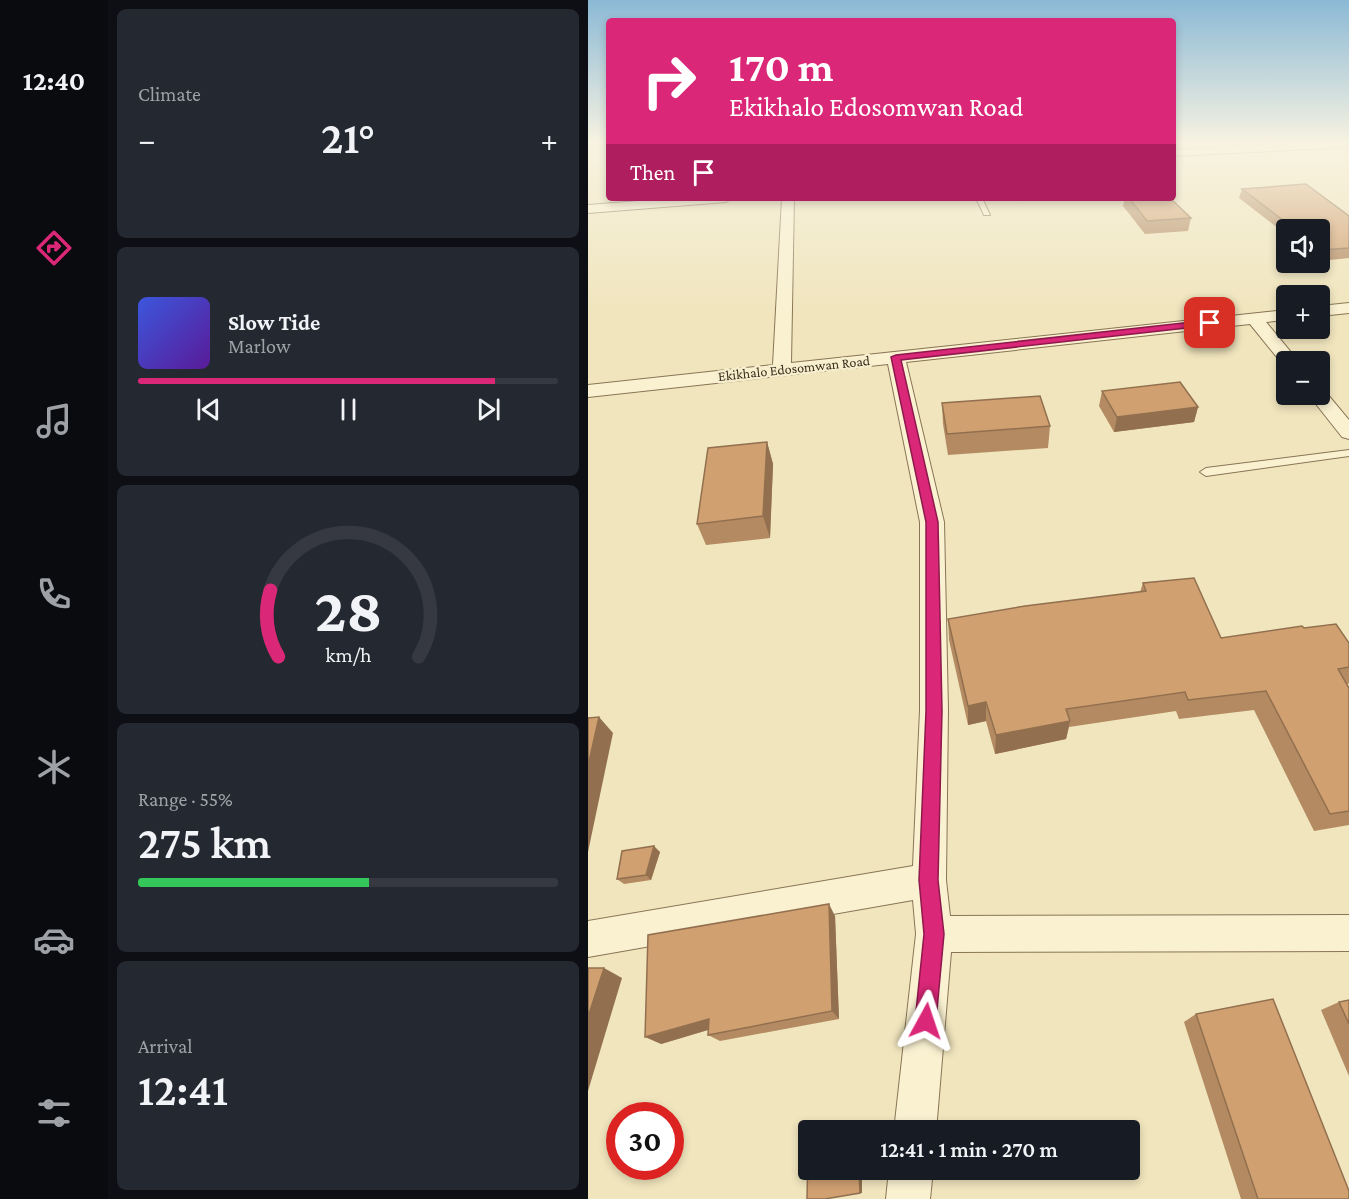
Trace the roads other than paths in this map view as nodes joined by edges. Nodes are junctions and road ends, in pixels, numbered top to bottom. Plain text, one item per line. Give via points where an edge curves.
1 (688, 201) edge
2 (788, 201) edge
3 (981, 201) edge
4 (588, 209) edge
5 (987, 213) dead end
6 (1349, 308) edge
7 (1330, 310) edge
8 (1276, 316) edge
9 (1254, 318) junction
10 (1281, 351) edge
11 (896, 357) junction
12 (782, 368) junction
13 (588, 392) edge
14 (1326, 405) edge
15 (1349, 433) edge
16 (1349, 453) edge
17 (1206, 472) dead end
18 (929, 880) junction
19 (1349, 933) edge
20 (934, 934) junction
21 (588, 939) edge
22 (916, 1120) edge
23 (910, 1180) edge
24 (908, 1199) edge

1 - 4 street
2 - 12 street
3 - 5 lane
6 - 7 street
8 - 9 street, Ekikhalo Edosomwan Road
9 - 10 street
9 - 11 street, Ekikhalo Edosomwan Road
11 - 12 street, Ekikhalo Edosomwan Road
11 - 18 street via 932,522 934,711
12 - 13 street, Ekikhalo Edosomwan Road
14 - 15 street
16 - 17 lane
18 - 20 street
18 - 21 street
19 - 20 street
20 - 22 street
23 - 24 street

